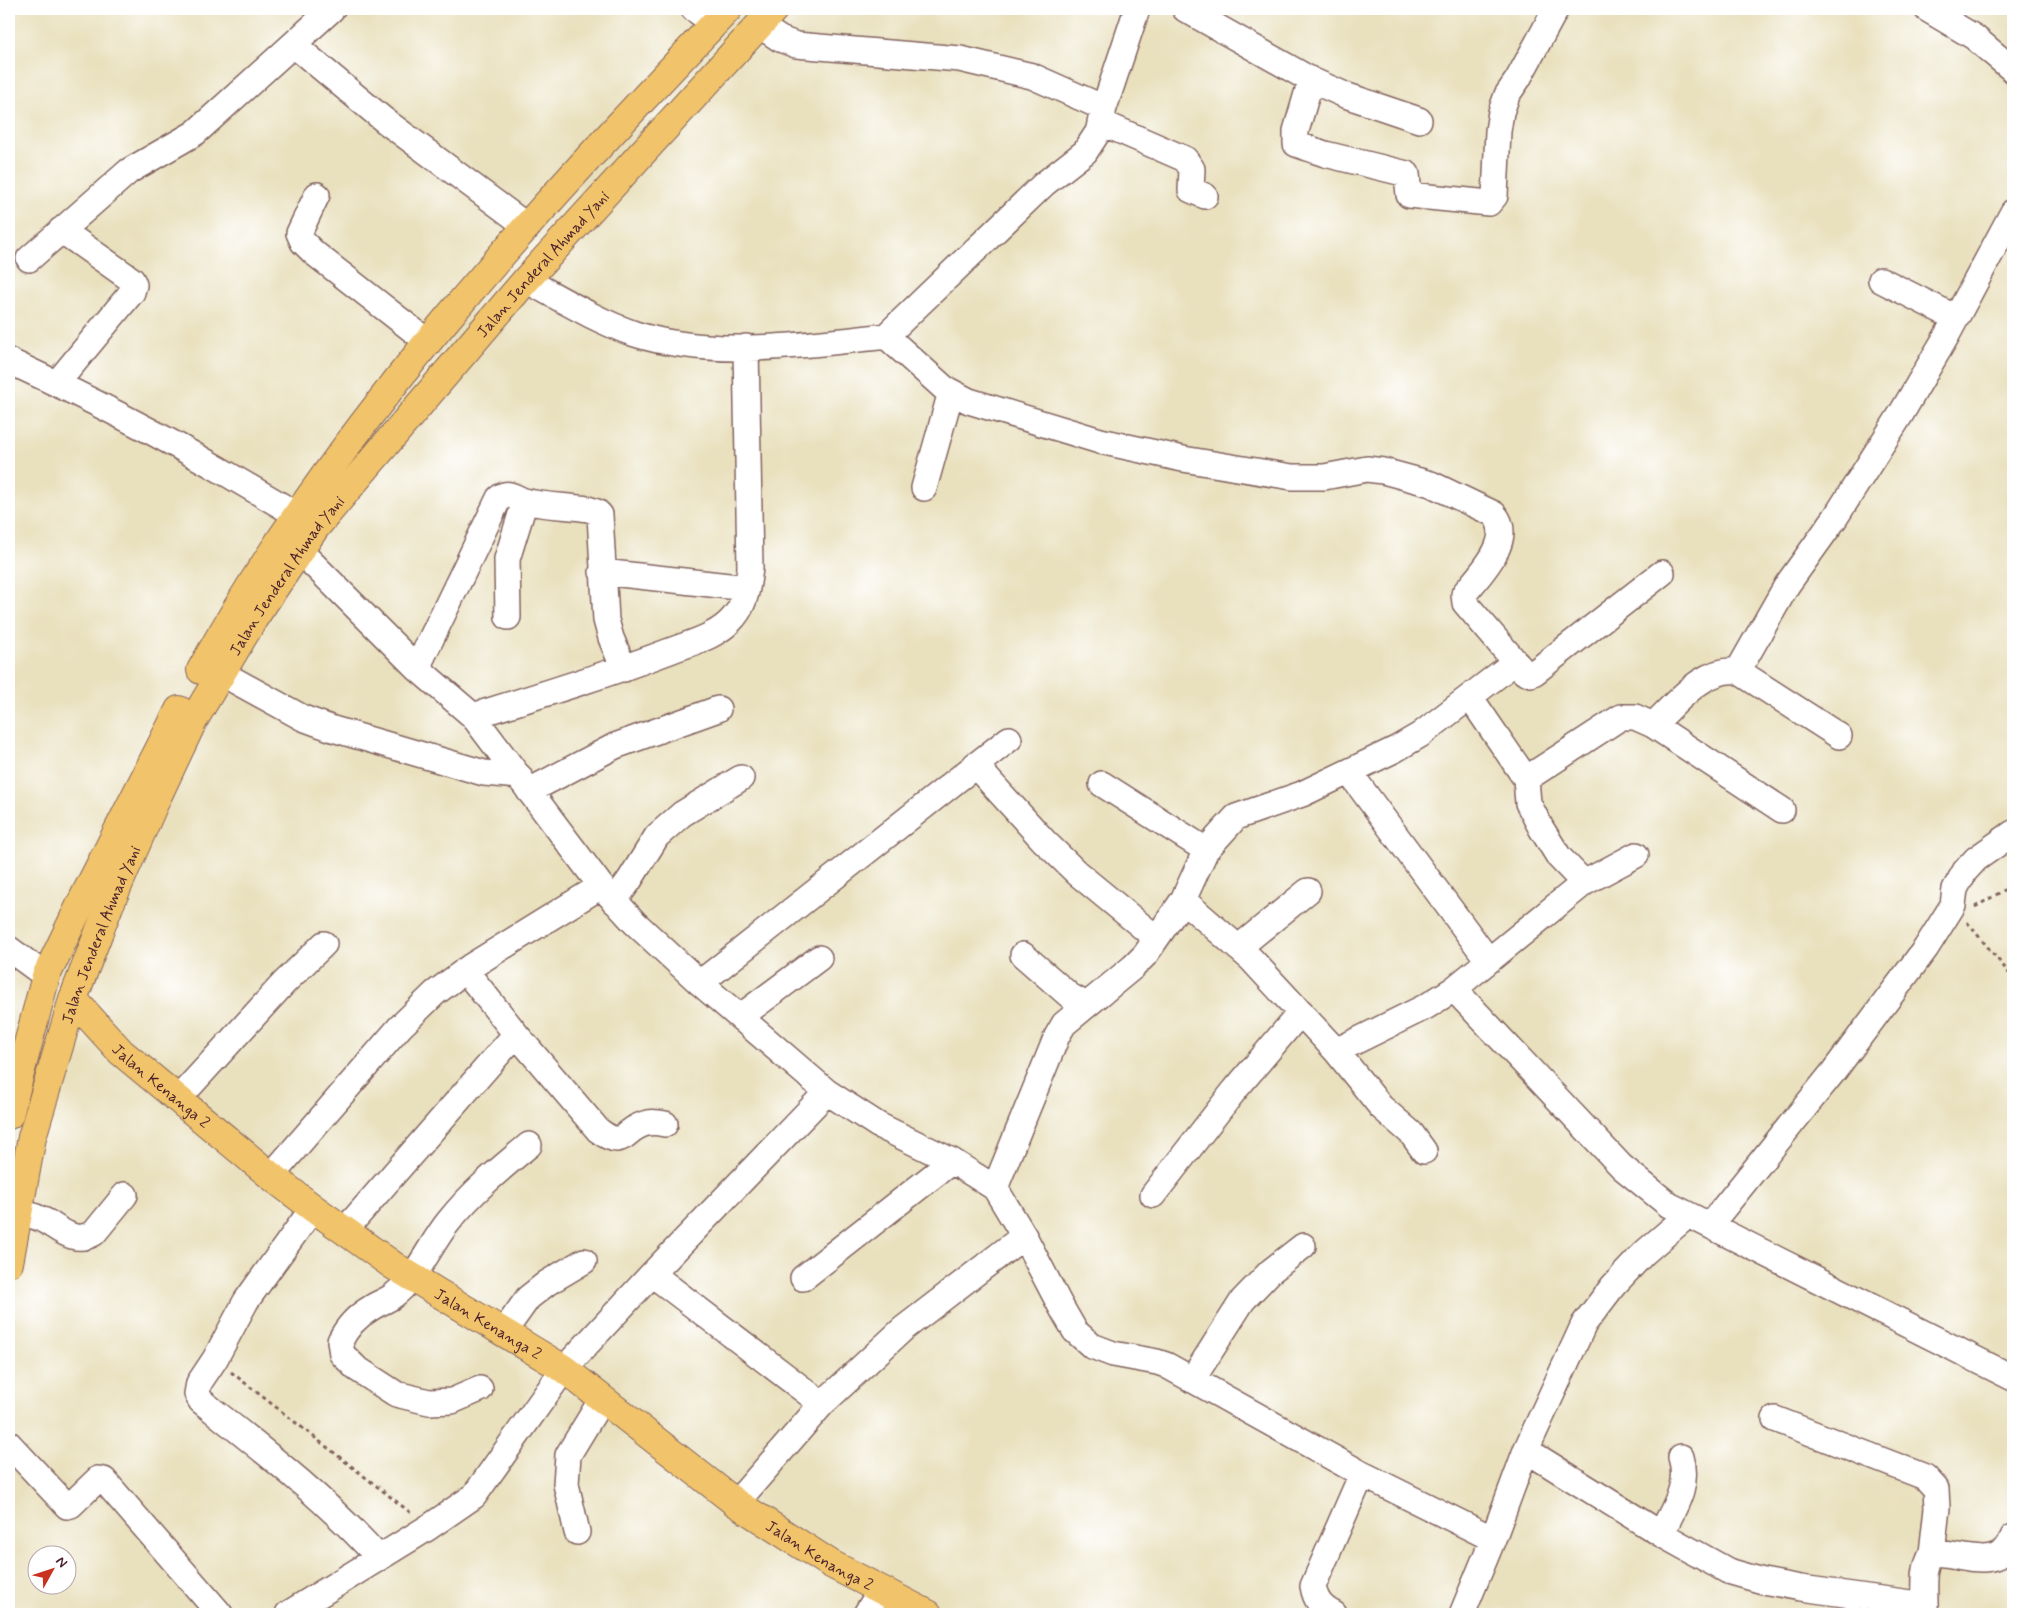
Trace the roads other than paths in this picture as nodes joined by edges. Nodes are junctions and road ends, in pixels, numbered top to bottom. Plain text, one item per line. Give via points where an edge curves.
1 (332, 9) edge
2 (1137, 9) edge
3 (1185, 9) edge
4 (1556, 9) edge
5 (1927, 9) edge
6 (712, 14) edge
7 (767, 17) edge
8 (294, 44) junction
9 (2013, 70) edge
10 (1318, 84) junction
11 (1102, 115) junction
12 (1420, 120) dead end
13 (318, 196) dead end
14 (1205, 196) dead end
15 (2013, 212) edge
16 (528, 227) junction
17 (61, 230) junction
18 (29, 259) dead end
19 (526, 280) junction
20 (1881, 280) dead end
21 (1956, 318) junction
22 (886, 336) junction
23 (746, 347) junction
24 (422, 350) junction
25 (9, 361) edge
26 (442, 378) junction
27 (57, 383) junction
28 (951, 392) junction
29 (924, 488) dead end
30 (525, 501) junction
31 (306, 521) junction
32 (291, 544) junction
33 (602, 572) junction
34 (1662, 573) dead end
35 (747, 588) junction
36 (508, 617) dead end
37 (1515, 662) junction
38 (417, 668) junction
39 (624, 668) junction
40 (1738, 671) junction
41 (221, 673) junction
42 (1470, 697) junction
43 (718, 709) dead end
44 (473, 716) junction
45 (1653, 725) junction
46 (1839, 736) dead end
47 (1009, 739) dead end
48 (975, 765) junction
49 (1350, 772) junction
50 (741, 778) dead end
51 (1526, 779) junction
52 (524, 783) junction
53 (1102, 784) dead end
54 (1782, 810) dead end
55 (2013, 833) edge
56 (1206, 850) junction
57 (1636, 855) dead end
58 (1584, 883) junction
59 (1308, 891) dead end
60 (607, 893) junction
61 (1183, 900) junction
62 (1156, 938) junction
63 (324, 944) dead end
64 (1238, 948) junction
65 (9, 949) edge
66 (1023, 955) dead end
67 (819, 958) dead end
68 (1488, 960) junction
69 (465, 970) junction
70 (46, 976) junction
71 (700, 983) junction
72 (1454, 989) junction
73 (73, 998) junction
74 (1086, 1005) junction
75 (1301, 1012) junction
76 (740, 1017) junction
77 (516, 1034) junction
78 (1336, 1051) junction
79 (828, 1092) junction
80 (178, 1099) junction
81 (9, 1115) edge
82 (665, 1124) dead end
83 (529, 1145) dead end
84 (1424, 1151) dead end
85 (952, 1161) junction
86 (271, 1176) junction
87 (995, 1188) junction
88 (125, 1195) dead end
89 (1153, 1195) dead end
90 (313, 1208) junction
91 (18, 1210) junction
92 (1699, 1220) junction
93 (345, 1230) junction
94 (1024, 1236) junction
95 (1303, 1246) dead end
96 (584, 1261) dead end
97 (9, 1263) edge
98 (652, 1274) junction
99 (411, 1276) junction
100 (803, 1278) dead end
101 (503, 1333) junction
102 (564, 1369) junction
103 (2013, 1378) edge
104 (1192, 1380) junction
105 (480, 1389) dead end
106 (602, 1399) junction
107 (822, 1404) junction
108 (1775, 1419) dead end
109 (9, 1444) edge
110 (1526, 1450) junction
111 (1681, 1457) dead end
112 (1362, 1474) junction
113 (736, 1502) junction
114 (577, 1532) dead end
115 (1661, 1534) junction
116 (2013, 1537) edge
117 (1493, 1539) junction
118 (1932, 1553) junction
119 (379, 1558) junction
120 (881, 1590) junction
121 (1925, 1610) edge
122 (220, 1614) edge
123 (288, 1614) edge
124 (866, 1614) edge
125 (928, 1614) edge
126 (1334, 1614) edge
127 (1462, 1614) edge

1 - 8 street
2 - 11 street
3 - 10 street
4 - 10 street via 1507,95 1501,112 1495,196 1489,203 1409,195 1407,174 1296,144 1296,131
5 - 9 street via 1974,37
6 - 16 main road, Jalan Jenderal Ahmad Yani via 649,91
7 - 11 street via 780,39 796,45 948,56 1032,76
7 - 19 main road, Jalan Jenderal Ahmad Yani
8 - 16 street via 384,120
8 - 17 street via 195,132 129,171
10 - 12 street
11 - 14 street via 1185,159 1192,169 1191,190
11 - 22 street via 1098,132 1085,152 1044,184
13 - 24 street via 300,233 303,242
15 - 21 street
16 - 24 main road, Jalan Jenderal Ahmad Yani
17 - 18 street
17 - 27 street via 132,280 134,285 132,292
19 - 23 street via 636,334 683,346
19 - 26 main road, Jalan Jenderal Ahmad Yani
20 - 21 street
21 - 40 street via 1901,414 1835,518 1786,586
22 - 23 street
22 - 28 street via 926,374
23 - 35 street via 750,568
24 - 26 main road
24 - 31 main road, Jalan Jenderal Ahmad Yani via 327,471
25 - 27 street
26 - 31 main road, Jalan Jenderal Ahmad Yani
27 - 31 street via 187,451
28 - 29 street
28 - 37 street via 969,401 1100,441 1183,459 1292,477 1324,477 1367,469 1430,484 1460,497 1494,514 1499,520 1502,530 1496,553 1464,594 1465,603
30 - 33 street via 597,512 601,521
30 - 36 street via 507,559
30 - 38 street via 508,494 499,498
31 - 32 main road, Jalan Jenderal Ahmad Yani
32 - 38 street
32 - 41 main road, Jalan Jenderal Ahmad Yani via 254,618
32 - 70 main road, Jalan Jenderal Ahmad Yani via 234,613 174,720
33 - 35 street
33 - 39 street via 608,628
34 - 37 street via 1535,672 1524,672
35 - 39 street via 739,610 722,629
37 - 42 street
38 - 44 street
39 - 44 street
40 - 45 street via 1727,670 1704,679
40 - 46 street
41 - 52 street via 303,718 332,729
41 - 73 main road, Jalan Jenderal Ahmad Yani via 193,721 157,797
42 - 49 street via 1420,735
42 - 51 street
43 - 52 street
44 - 52 street
45 - 51 street via 1635,717 1622,716
45 - 54 street
47 - 48 street
48 - 62 street via 1077,873
48 - 71 street
49 - 56 street via 1278,804 1236,817
49 - 68 street
50 - 60 street via 682,814 657,836 629,881
51 - 58 street via 1528,803 1541,828 1559,857
52 - 60 street
53 - 56 street
55 - 92 street via 1976,859 1965,871 1955,889 1957,910 1834,1071
56 - 61 street
57 - 58 street
58 - 68 street
59 - 64 street
60 - 69 street
60 - 71 street
61 - 62 street
61 - 64 street
62 - 74 street via 1133,967
63 - 80 street via 278,989
64 - 75 street
65 - 70 street
66 - 74 street via 1070,996
67 - 76 street
68 - 72 street
69 - 77 street
69 - 86 street via 400,1027
70 - 73 main road, Jalan Kenanga 2
70 - 81 main road, Jalan Jenderal Ahmad Yani
71 - 76 street
72 - 78 street
72 - 92 street via 1622,1167 1669,1205
73 - 80 main road, Jalan Kenanga 2 via 121,1052
73 - 91 main road, Jalan Jenderal Ahmad Yani via 32,1136
74 - 87 street via 1064,1024 1057,1036
75 - 78 street
75 - 89 street
76 - 79 street
77 - 82 street via 598,1130 610,1139 618,1139 648,1123
77 - 93 street
78 - 84 street via 1381,1107 1411,1133
79 - 85 street via 878,1125
79 - 98 street
80 - 86 main road, Jalan Kenanga 2
83 - 99 street via 468,1198
85 - 87 street
85 - 100 street
86 - 90 main road, Jalan Kenanga 2
87 - 94 street
88 - 91 street via 94,1233 78,1237 66,1235
90 - 93 main road, Jalan Kenanga 2
90 - 119 street via 246,1301 199,1383 197,1394 201,1401 286,1467
91 - 97 main road, Jalan Jenderal Ahmad Yani
92 - 103 street
92 - 110 street via 1644,1253 1584,1324
93 - 99 main road, Jalan Kenanga 2
94 - 104 street via 1075,1331 1092,1346 1113,1354 1157,1362
94 - 107 street via 902,1329
95 - 104 street via 1270,1271 1243,1300
96 - 101 street via 528,1298
98 - 102 street
98 - 107 street
99 - 101 main road, Jalan Kenanga 2
99 - 105 street via 395,1295 371,1307 352,1322 340,1341 342,1354 356,1368 396,1394 429,1402 452,1401
101 - 102 main road, Jalan Kenanga 2
102 - 106 main road, Jalan Kenanga 2
102 - 119 street via 474,1496
104 - 112 street
106 - 113 main road, Jalan Kenanga 2
106 - 114 street via 568,1455 566,1484
107 - 113 street
108 - 118 street via 1925,1477 1936,1489
109 - 122 street via 67,1506 71,1506 98,1479 104,1480
110 - 115 street
110 - 117 street
111 - 115 street via 1685,1469 1684,1485
112 - 117 street
112 - 126 street via 1313,1586 1319,1604
113 - 120 main road, Jalan Kenanga 2 via 831,1564
115 - 121 street via 1728,1571 1744,1576
116 - 118 street via 2006,1551 1994,1557 1967,1559
117 - 127 street
118 - 121 street via 1925,1580
119 - 123 street
120 - 124 street
120 - 125 main road, Jalan Kenanga 2

